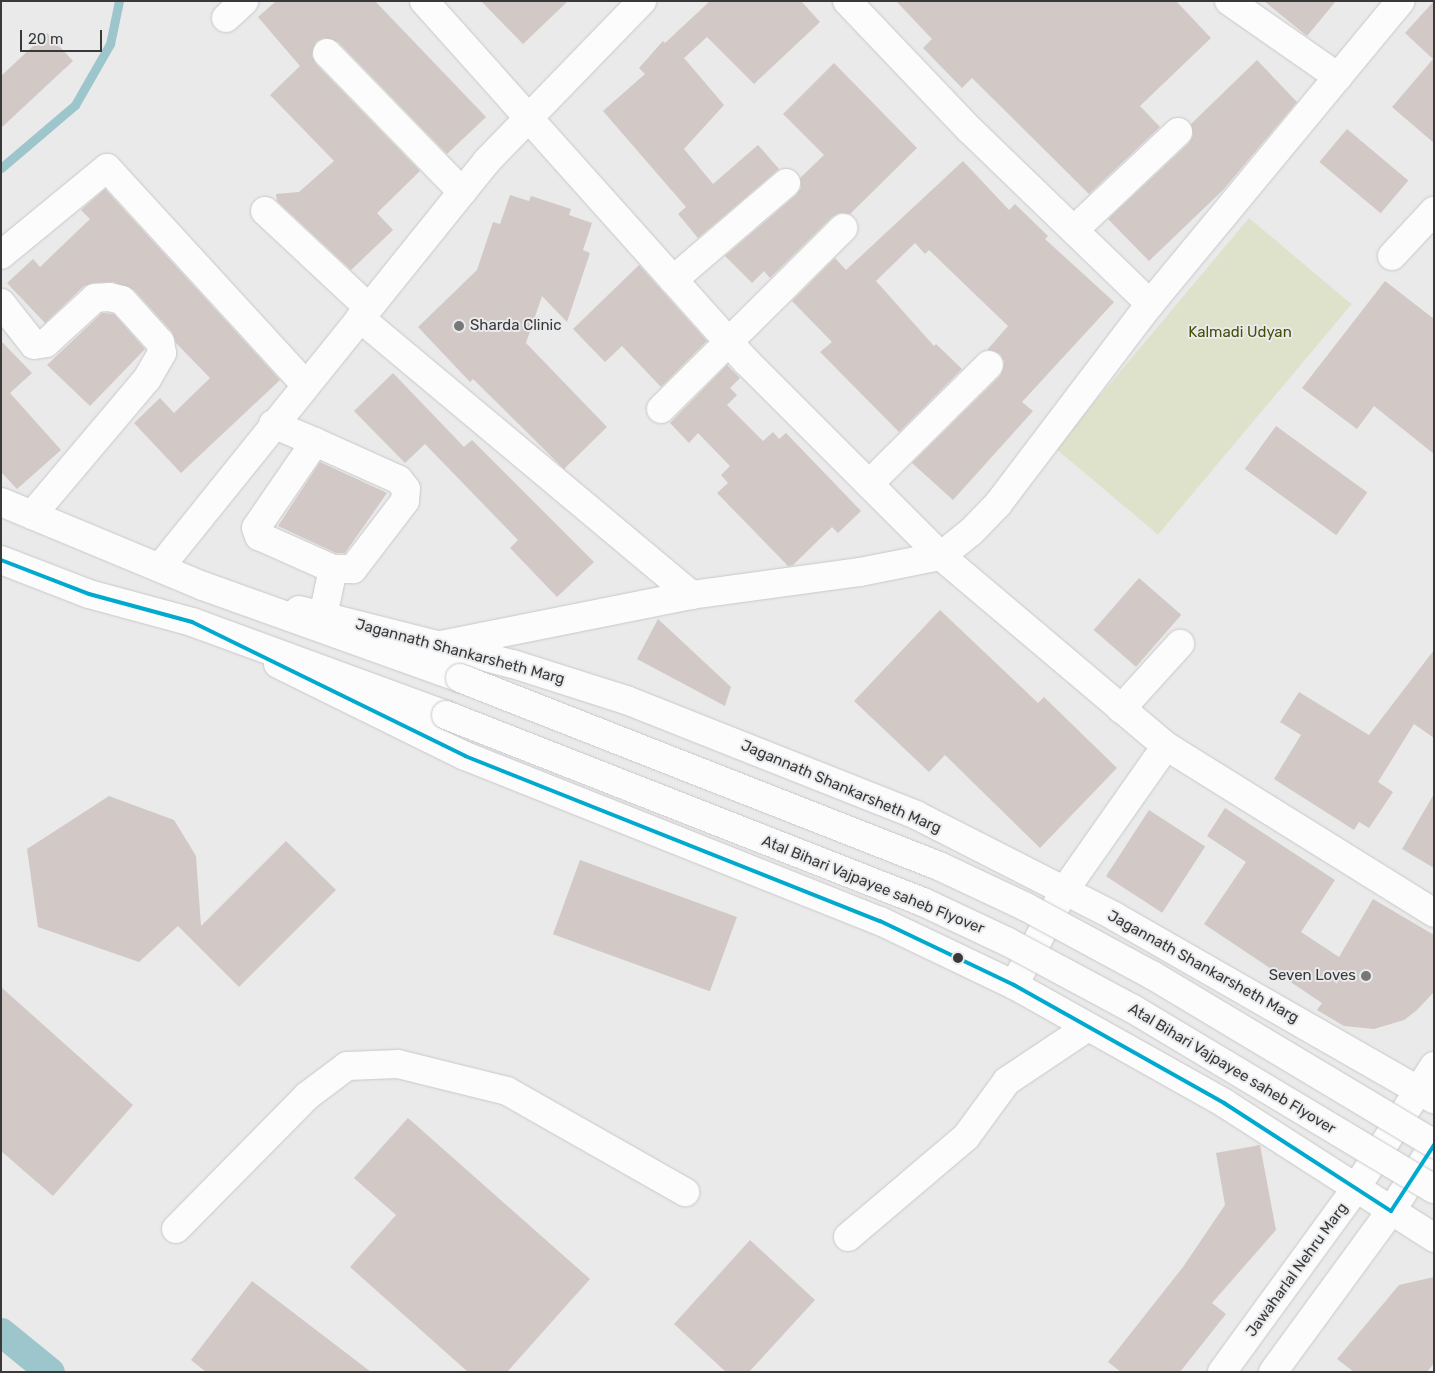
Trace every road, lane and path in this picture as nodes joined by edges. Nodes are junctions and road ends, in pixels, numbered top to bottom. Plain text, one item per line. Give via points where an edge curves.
1 (642, 1) edge
2 (847, 1) edge
3 (1230, 1) edge
4 (1401, 1) edge
5 (429, 3) edge
6 (327, 53) dead end
7 (1338, 78) junction
8 (526, 119) junction
9 (1178, 132) dead end
10 (786, 183) dead end
11 (462, 192) junction
12 (265, 211) dead end
13 (1434, 211) edge
14 (843, 228) dead end
15 (1074, 230) junction
16 (1, 255) edge
17 (1392, 256) dead end
18 (673, 280) junction
19 (1, 302) edge
20 (1150, 304) junction
21 (364, 312) junction
22 (729, 341) junction
23 (989, 365) dead end
24 (305, 384) junction
25 (661, 409) dead end
26 (273, 424) junction
27 (314, 442) junction
28 (869, 484) junction
29 (1, 502) edge
30 (32, 515) junction
31 (941, 556) junction
32 (1, 560) edge
33 (161, 566) junction
34 (333, 569) junction
35 (203, 586) junction
36 (691, 595) junction
37 (324, 616) junction
38 (192, 622) junction
39 (1180, 644) dead end
40 (441, 645) junction
41 (1121, 708) junction
42 (1166, 746) junction
43 (1064, 891) junction
44 (1434, 913) edge
45 (1014, 985) junction
46 (1088, 1027) junction
47 (1434, 1066) edge
48 (1425, 1094) edge
49 (1434, 1144) edge
50 (1356, 1188) junction
51 (1434, 1189) edge
52 (685, 1192) dead end
53 (1391, 1211) junction
54 (176, 1229) dead end
55 (848, 1237) dead end
56 (1434, 1238) edge
57 (1222, 1372) edge
58 (1273, 1372) edge

1 - 8 main road
2 - 15 main road via 969,129
3 - 7 main road
4 - 7 main road
5 - 8 main road
6 - 11 main road
7 - 20 main road
8 - 11 main road
8 - 18 main road
9 - 15 main road
10 - 18 main road
11 - 21 main road
12 - 21 main road
13 - 17 main road
14 - 22 main road
15 - 20 main road
16 - 24 main road via 107,168
18 - 22 main road
19 - 30 main road via 34,345 46,343 95,298 122,300 160,342 162,352 147,379
20 - 31 main road via 998,504
21 - 24 main road
21 - 36 main road
22 - 25 main road
22 - 28 main road
23 - 28 main road
24 - 26 main road
26 - 27 main road
26 - 33 main road
27 - 34 main road via 256,528 259,536
27 - 34 main road via 399,480 406,489 405,501 353,569
28 - 31 main road
29 - 30 main road, Jagannath Shankarsheth Marg
30 - 33 main road, Jagannath Shankarsheth Marg
31 - 36 main road via 860,572
31 - 41 main road
32 - 38 main road via 89,594
33 - 35 main road, Jagannath Shankarsheth Marg
34 - 37 main road
35 - 37 main road, Jagannath Shankarsheth Marg
35 - 49 main road, Jagannath Shankarsheth Marg, bridge via 460,678 939,866 1026,906 1161,980
36 - 40 main road
37 - 40 main road, Jagannath Shankarsheth Marg
38 - 45 main road via 465,756 880,921
38 - 51 main road, Atal Bihari Vajpayee saheb Flyover, bridge via 446,715 923,902 1008,942 1133,1009
39 - 41 main road
40 - 43 main road, Jagannath Shankarsheth Marg via 635,703 916,815
41 - 42 main road
42 - 43 main road
42 - 44 main road
43 - 45 main road
43 - 48 main road, Jagannath Shankarsheth Marg
45 - 46 main road
46 - 50 main road via 1224,1103
46 - 55 main road via 1006,1081 966,1137
47 - 48 main road, Jawaharlal Nehru Marg
48 - 50 main road, Jawaharlal Nehru Marg
49 - 53 main road
50 - 53 main road
50 - 57 main road, Jawaharlal Nehru Marg
52 - 54 main road via 507,1091 398,1064 347,1066 307,1096
53 - 56 main road
53 - 58 main road

